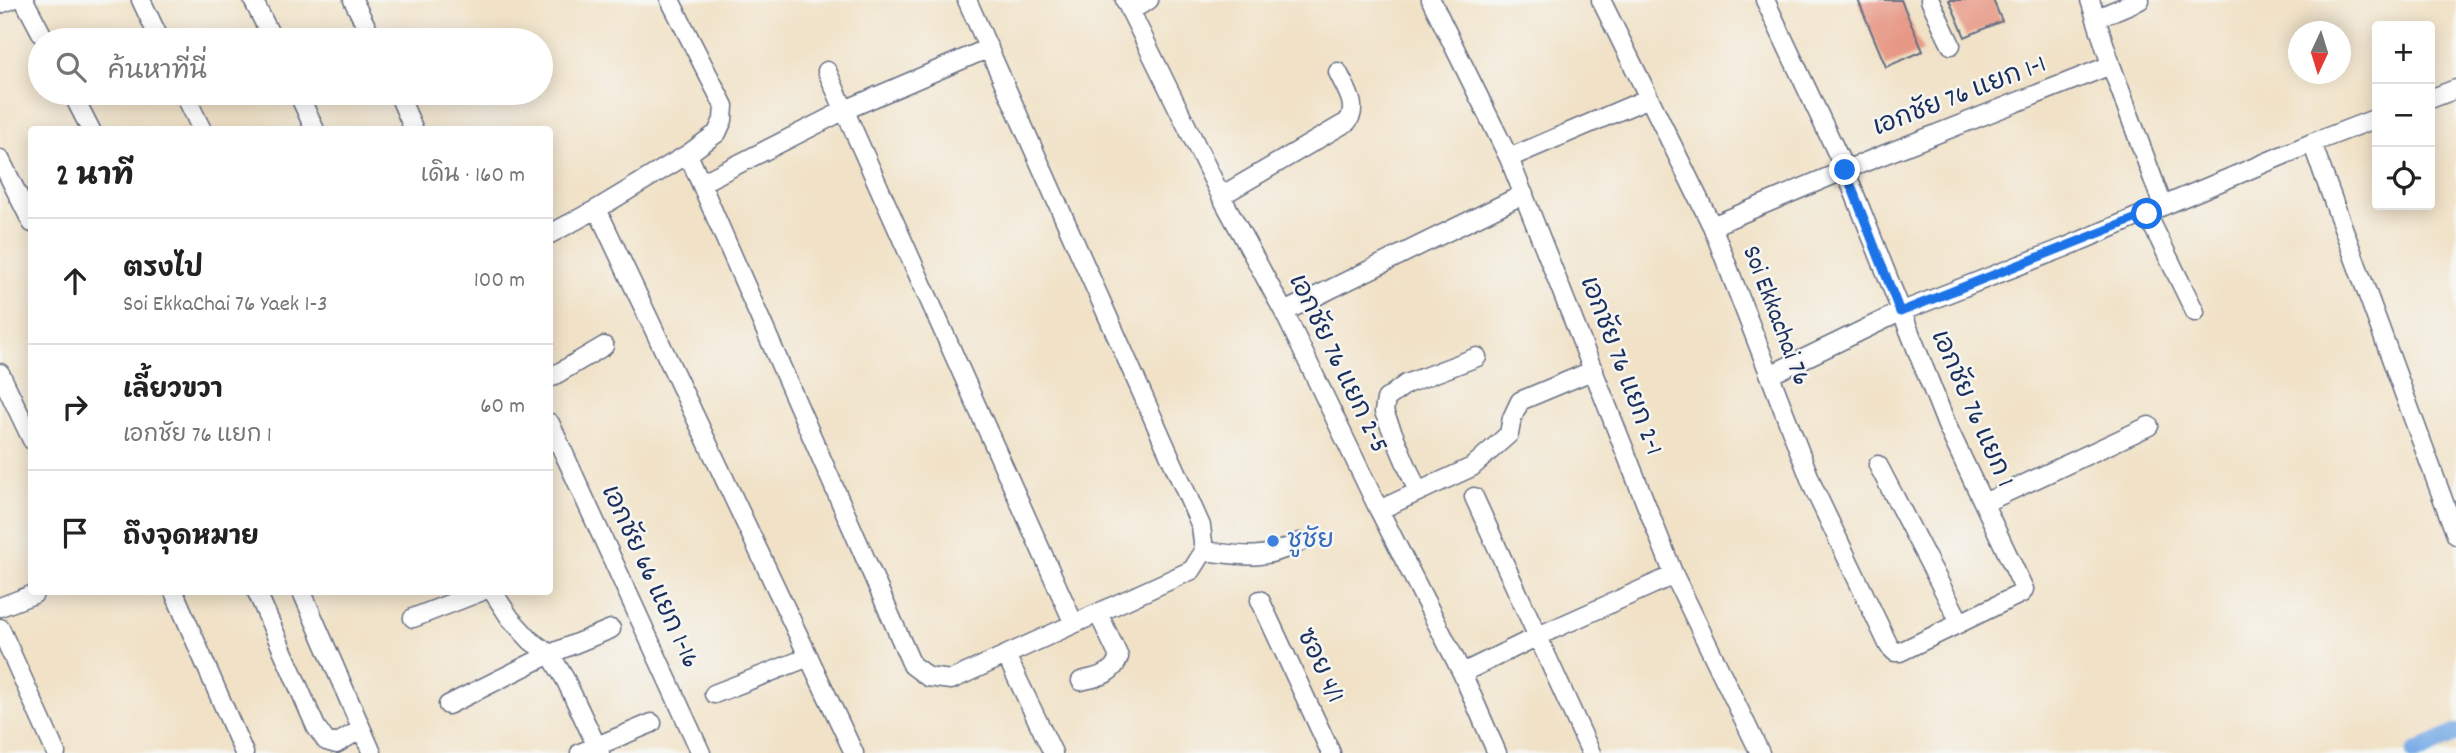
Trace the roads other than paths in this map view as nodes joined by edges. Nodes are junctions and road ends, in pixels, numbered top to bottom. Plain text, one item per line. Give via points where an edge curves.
1 (11, 0) edge
2 (24, 0) edge
3 (141, 0) edge
4 (253, 0) edge
5 (353, 0) edge
6 (670, 0) edge
7 (967, 0) edge
8 (1149, 0) edge
9 (1430, 0) edge
10 (1601, 0) edge
11 (1765, 0) edge
12 (1930, 0) edge
13 (2090, 0) edge
14 (2140, 0) edge
15 (0, 4) edge
16 (1128, 6) edge
17 (2097, 18) junction
18 (39, 28) edge
19 (154, 28) edge
20 (267, 28) edge
21 (367, 28) edge
22 (1951, 46) dead end
23 (989, 48) junction
24 (2111, 65) junction
25 (827, 71) dead end
26 (1338, 72) dead end
27 (2456, 89) edge
28 (2435, 97) edge
29 (1648, 98) junction
30 (78, 105) edge
31 (190, 105) edge
32 (304, 105) edge
33 (403, 105) edge
34 (845, 110) junction
35 (2372, 120) edge
36 (89, 126) edge
37 (200, 126) edge
38 (313, 126) edge
39 (412, 126) edge
40 (2312, 143) junction
41 (688, 154) junction
42 (1509, 158) junction
43 (0, 159) edge
44 (1845, 170) junction
45 (701, 183) junction
46 (1524, 194) junction
47 (1221, 196) junction
48 (597, 209) junction
49 (2155, 210) junction
50 (28, 215) edge
51 (1712, 226) junction
52 (553, 232) edge
53 (1284, 312) junction
54 (1900, 312) junction
55 (2195, 312) dead end
56 (604, 346) dead end
57 (1478, 357) dead end
58 (1594, 370) junction
59 (0, 373) edge
60 (1770, 375) junction
61 (553, 376) edge
62 (2149, 426) dead end
63 (553, 430) edge
64 (28, 432) edge
65 (1878, 464) dead end
66 (1418, 492) junction
67 (1474, 497) dead end
68 (1984, 503) junction
69 (1380, 510) junction
70 (2456, 535) edge
71 (1300, 541) dead end
72 (1204, 551) junction
73 (1674, 575) junction
74 (31, 595) edge
75 (175, 595) edge
76 (258, 595) edge
77 (303, 595) edge
78 (472, 595) edge
79 (496, 595) edge
80 (1260, 600) dead end
81 (0, 607) edge
82 (1098, 613) junction
83 (412, 618) dead end
84 (1960, 622) junction
85 (1074, 624) junction
86 (0, 628) edge
87 (611, 628) dead end
88 (1536, 636) junction
89 (1895, 652) joint
90 (550, 654) junction
91 (1006, 655) junction
92 (809, 657) junction
93 (1462, 673) junction
94 (1081, 681) dead end
95 (714, 694) dead end
96 (448, 705) dead end
97 (652, 723) dead end
98 (361, 729) junction
99 (592, 751) edge
100 (55, 753) edge
101 (244, 753) edge
102 (372, 753) edge
103 (701, 753) edge
104 (855, 753) edge
105 (1053, 753) edge
106 (1331, 753) edge
107 (1497, 753) edge
108 (1591, 753) edge
109 (1759, 753) edge

1 - 15 street
2 - 18 street
3 - 19 street
4 - 20 street
5 - 21 street
6 - 41 street via 724,106 717,133
7 - 23 street
8 - 16 street
9 - 42 street, เอกชัย 76 แยก 2-1
10 - 29 street, Soi Ekkachai 76
11 - 44 street, เอกชัย 76 แยก 1
12 - 22 street
13 - 17 street
14 - 17 street
16 - 47 street, เอกชัย 76 แยก 2-5
17 - 24 street
23 - 34 street
23 - 72 street via 1201,527
24 - 44 street, เอกชัย 76 แยก 1-1
24 - 49 street
25 - 34 street
26 - 47 street via 1354,108 1347,122
27 - 28 street
29 - 42 street
29 - 51 street, Soi Ekkachai 76
30 - 36 street
31 - 37 street
32 - 38 street
33 - 39 street
34 - 45 street
34 - 85 street
35 - 40 street
40 - 49 street
40 - 70 street
41 - 45 street
41 - 48 street
42 - 46 street, เอกชัย 76 แยก 2-1
43 - 50 street
44 - 51 street, เอกชัย 76 แยก 1-1
44 - 54 street, เอกชัย 76 แยก 1
45 - 91 street via 912,665 928,677 951,680
46 - 53 street
46 - 58 street, เอกชัย 76 แยก 2-1
47 - 53 street, เอกชัย 76 แยก 2-5
48 - 52 street
48 - 92 street
49 - 54 street
49 - 55 street
51 - 60 street, Soi Ekkachai 76
53 - 69 street, เอกชัย 76 แยก 2-5
54 - 60 street
54 - 68 street, เอกชัย 76 แยก 1
56 - 61 street
57 - 66 street via 1406,383 1386,399 1384,412
58 - 66 street via 1520,401 1509,434 1498,446 1472,467
58 - 73 street, เอกชัย 76 แยก 2-1
59 - 64 street
60 - 89 street, Soi Ekkachai 76 via 1814,489
62 - 68 street
63 - 103 street, เอกชัย 66 แยก 1-16
65 - 84 street
66 - 69 street
67 - 88 street
68 - 84 street, เอกชัย 76 แยก 1 via 2024,589
69 - 93 street, เอกชัย 76 แยก 2-5
71 - 72 street via 1278,553 1255,556
72 - 82 street via 1192,570
73 - 88 street
73 - 109 street, เอกชัย 76 แยก 2-1
74 - 81 street
75 - 101 street
76 - 98 street via 326,741 336,744
77 - 98 street
78 - 83 street
79 - 90 street via 531,641
80 - 106 street, ซอย 4/1
82 - 85 street
82 - 94 street via 1119,657 1104,676
84 - 89 street, เอกชัย 76 แยก 1
85 - 91 street
86 - 100 street
87 - 90 street
88 - 93 street
88 - 108 street
90 - 96 street
90 - 99 street via 565,679
91 - 105 street
92 - 95 street
92 - 104 street
93 - 107 street, เอกชัย 76 แยก 2-5
97 - 99 street
98 - 102 street

